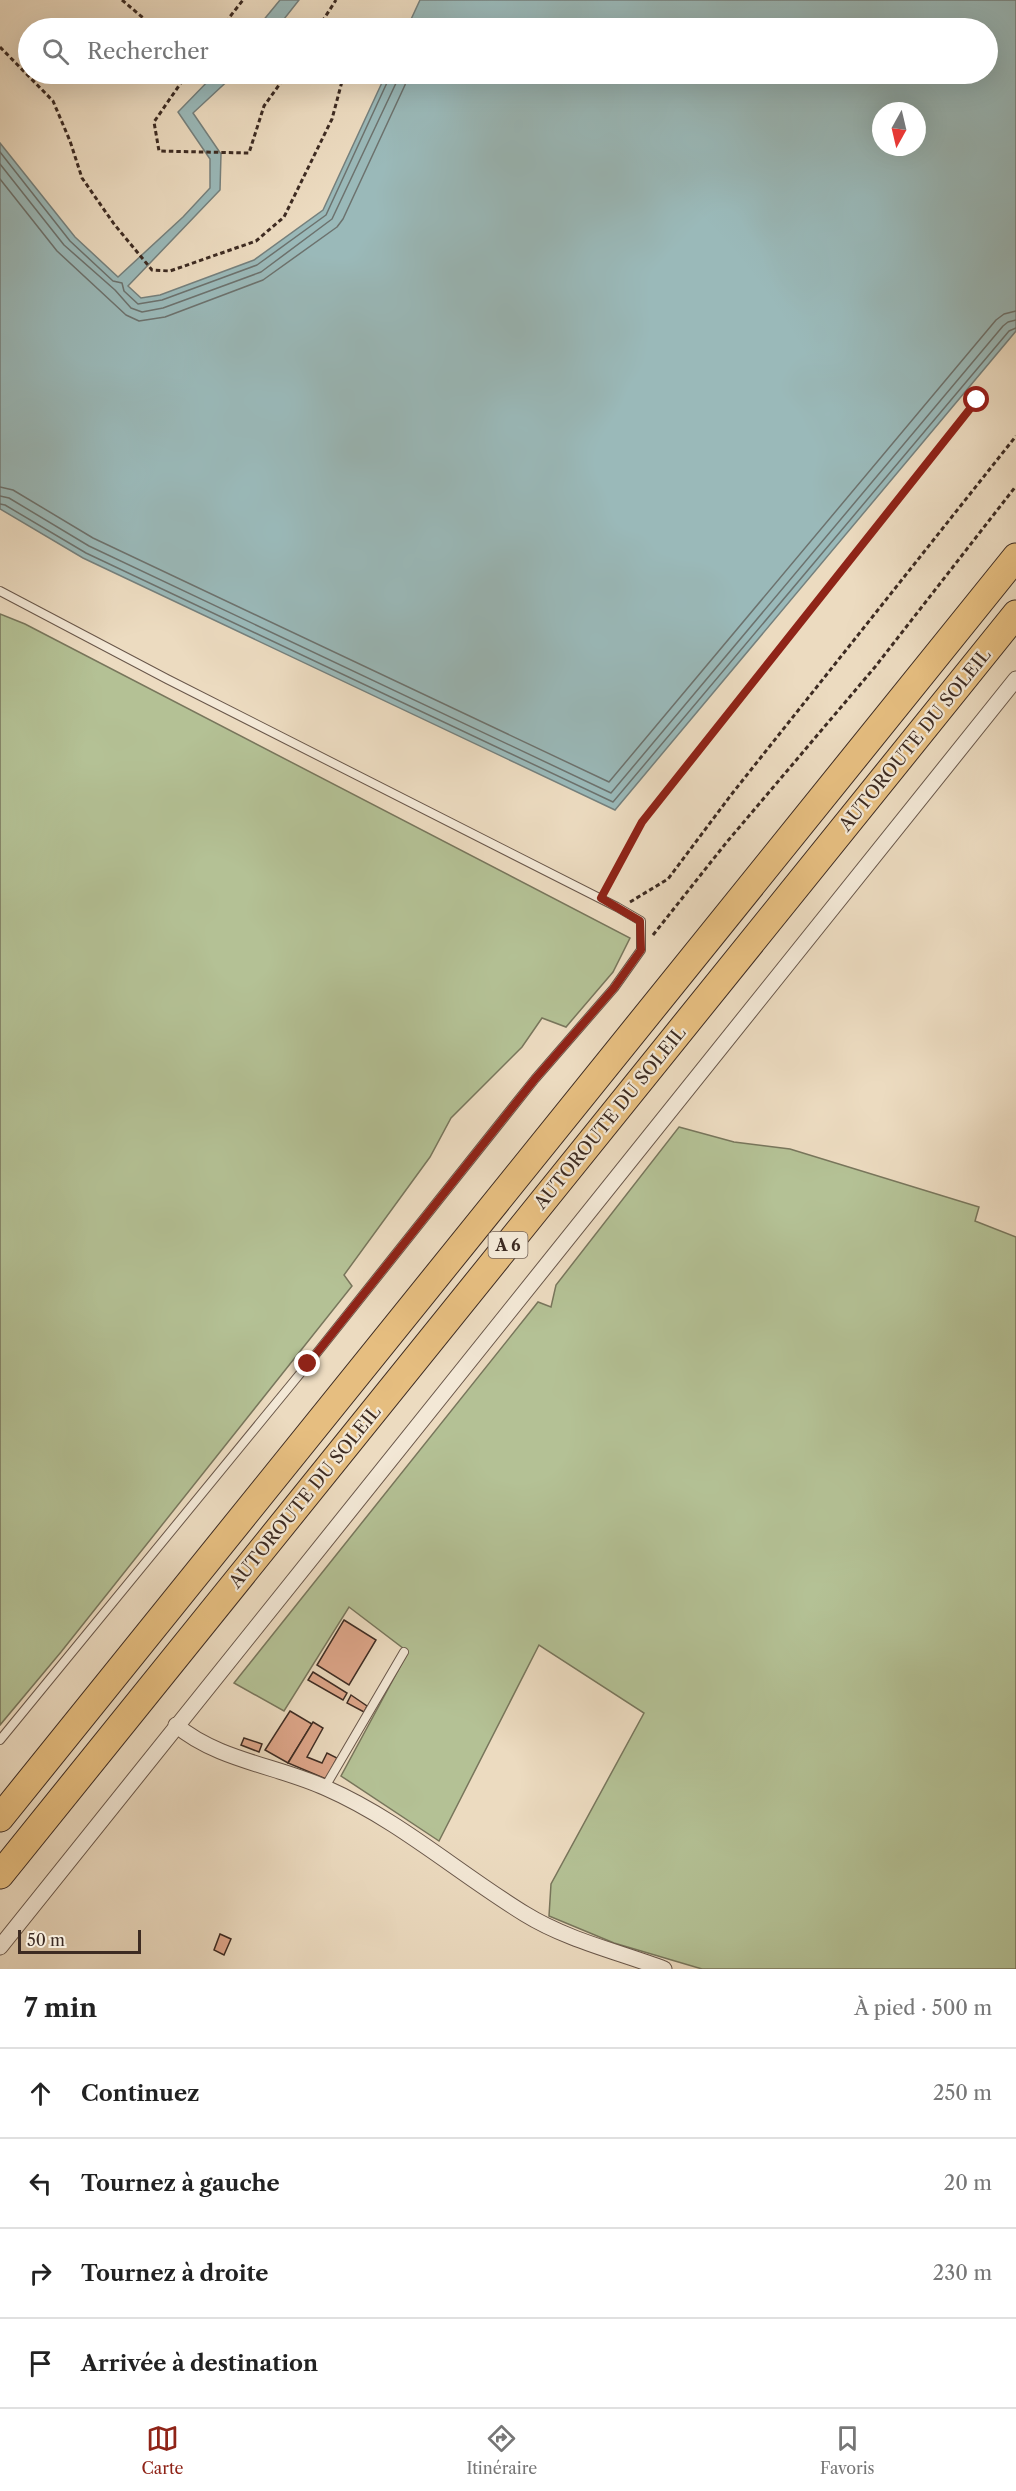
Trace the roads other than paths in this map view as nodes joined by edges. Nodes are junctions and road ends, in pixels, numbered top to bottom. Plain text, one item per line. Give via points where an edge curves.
1 (1016, 557) edge
2 (0, 591) edge
3 (1016, 614) edge
4 (1016, 679) edge
5 (404, 1652) dead end
6 (183, 1730) junction
7 (0, 1740) edge
8 (326, 1787) junction
9 (0, 1818) edge
10 (0, 1875) edge
11 (0, 1947) edge
12 (664, 1969) edge

1 - 9 highway, AUTOROUTE DU SOLEIL / A 6
2 - 7 lane via 601,898 640,921 641,950
3 - 10 highway, AUTOROUTE DU SOLEIL / A 6
4 - 6 street
5 - 8 lane
6 - 8 street via 220,1750
6 - 11 street
8 - 12 street via 374,1812 526,1915

